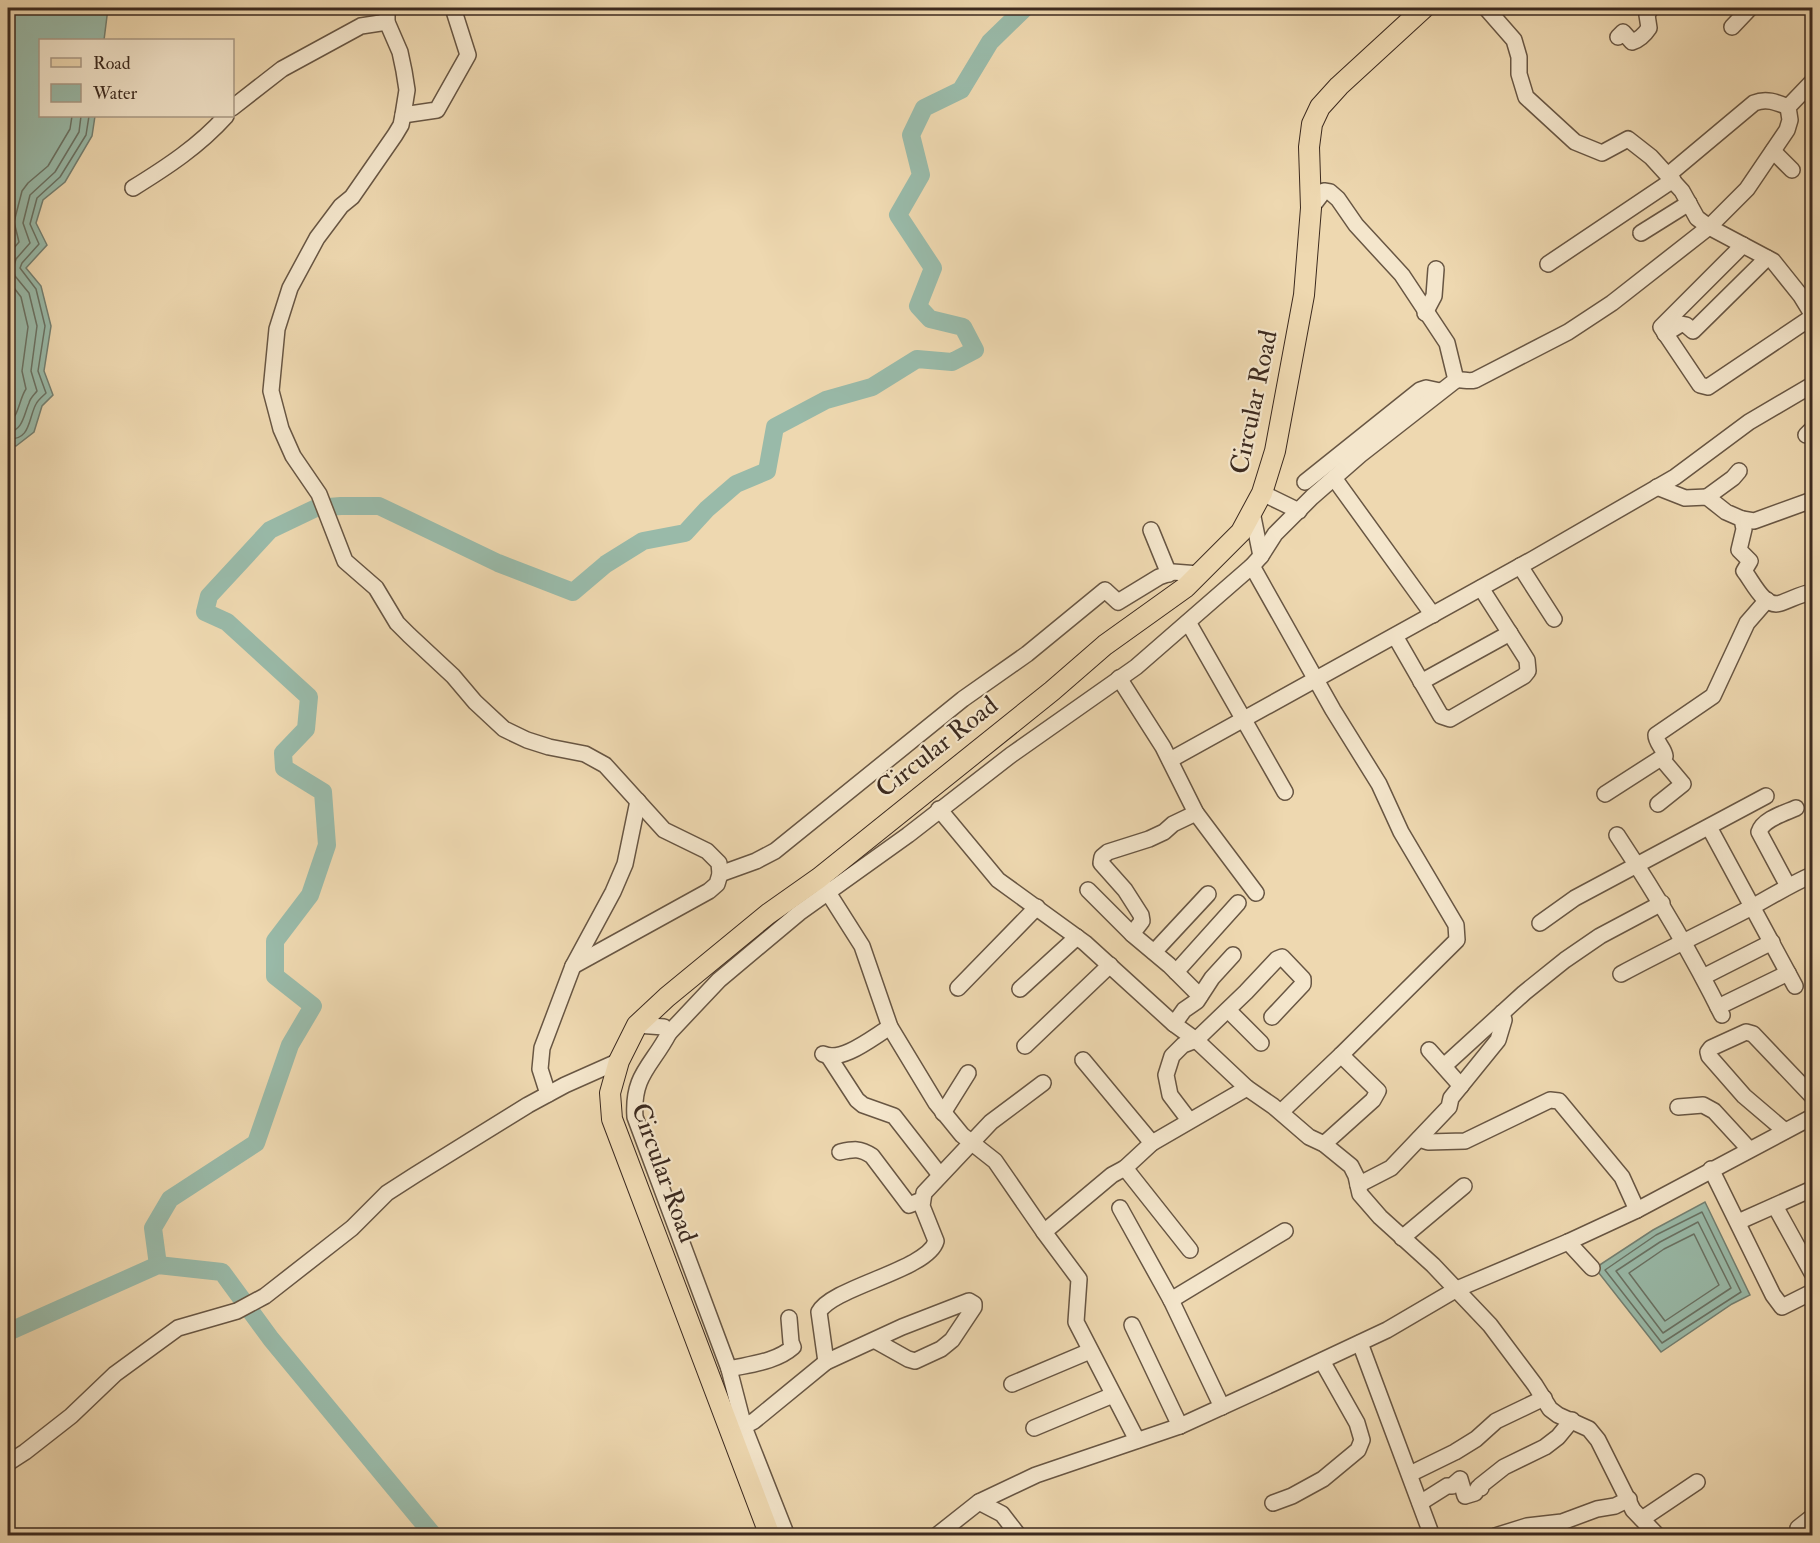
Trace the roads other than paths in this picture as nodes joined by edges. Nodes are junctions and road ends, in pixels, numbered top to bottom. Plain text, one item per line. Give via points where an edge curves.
1 (453, 8) edge
2 (1424, 8) edge
3 (1486, 8) edge
4 (1651, 8) edge
5 (1750, 8) edge
6 (387, 15) edge
7 (1732, 27) dead end
8 (1618, 37) dead end
9 (1812, 82) edge
10 (234, 106) edge
11 (1788, 108) junction
12 (403, 115) junction
13 (225, 117) edge
14 (1773, 151) junction
15 (1792, 170) dead end
16 (1670, 178) junction
17 (133, 188) dead end
18 (1689, 203) junction
19 (1311, 208) junction
20 (1709, 227) junction
21 (1641, 233) dead end
22 (1743, 245) junction
23 (1767, 258) junction
24 (1548, 264) dead end
25 (1436, 269) dead end
26 (1425, 313) junction
27 (1812, 316) edge
28 (1665, 334) junction
29 (1456, 380) junction
30 (1812, 385) edge
31 (1440, 391) junction
32 (1739, 471) dead end
33 (1334, 478) junction
34 (1305, 482) dead end
35 (1657, 487) junction
36 (1262, 493) junction
37 (1707, 497) junction
38 (1812, 500) edge
39 (1299, 511) junction
40 (1252, 512) junction
41 (1743, 519) junction
42 (1151, 530) dead end
43 (1257, 561) junction
44 (1520, 566) junction
45 (1169, 574) junction
46 (1199, 574) junction
47 (1481, 588) junction
48 (1812, 592) edge
49 (1767, 600) junction
50 (1432, 615) junction
51 (1554, 619) dead end
52 (1188, 622) junction
53 (1510, 633) junction
54 (1395, 636) junction
55 (1119, 678) junction
56 (1316, 679) junction
57 (1421, 682) junction
58 (1243, 720) junction
59 (1661, 758) junction
60 (1170, 760) junction
61 (1285, 792) dead end
62 (1605, 794) dead end
63 (1766, 796) dead end
64 (638, 801) junction
65 (1658, 804) dead end
66 (1796, 808) dead end
67 (939, 809) junction
68 (1196, 813) junction
69 (1709, 827) junction
70 (1617, 835) dead end
71 (1636, 864) junction
72 (720, 873) junction
73 (1812, 875) edge
74 (823, 885) junction
75 (1788, 886) junction
76 (1088, 890) dead end
77 (1256, 893) dead end
78 (1208, 894) dead end
79 (1238, 903) dead end
80 (1662, 903) junction
81 (1037, 907) junction
82 (1753, 907) junction
83 (1539, 923) dead end
84 (1131, 933) junction
85 (1077, 936) junction
86 (1684, 940) junction
87 (1772, 942) junction
88 (1154, 952) junction
89 (1233, 955) dead end
90 (1110, 965) junction
91 (573, 966) junction
92 (1176, 972) junction
93 (1621, 974) dead end
94 (1703, 977) junction
95 (958, 988) dead end
96 (1020, 989) dead end
97 (1200, 996) junction
98 (1228, 1010) junction
99 (1502, 1013) junction
100 (1272, 1017) dead end
101 (1174, 1024) junction
102 (637, 1025) junction
103 (890, 1027) junction
104 (669, 1033) junction
105 (1196, 1040) junction
106 (1261, 1043) dead end
107 (1025, 1046) dead end
108 (1429, 1050) dead end
109 (1341, 1055) junction
110 (1083, 1060) dead end
111 (619, 1061) junction
112 (1444, 1066) junction
113 (968, 1073) dead end
114 (1043, 1083) dead end
115 (1461, 1086) junction
116 (1247, 1088) junction
117 (548, 1094) junction
118 (1812, 1096) edge
119 (1678, 1107) dead end
120 (1281, 1112) junction
121 (943, 1113) junction
122 (1812, 1117) edge
123 (1189, 1120) junction
124 (1785, 1131) junction
125 (1419, 1139) junction
126 (971, 1142) junction
127 (1152, 1143) junction
128 (1324, 1144) junction
129 (1749, 1149) junction
130 (840, 1152) dead end
131 (1125, 1168) junction
132 (1711, 1169) junction
133 (940, 1175) junction
134 (1358, 1185) junction
135 (1464, 1186) dead end
136 (1812, 1189) edge
137 (922, 1200) junction
138 (1775, 1206) junction
139 (1120, 1208) dead end
140 (1637, 1210) junction
141 (1738, 1222) junction
142 (1285, 1231) dead end
143 (1044, 1232) junction
144 (1402, 1238) junction
145 (1568, 1242) junction
146 (1190, 1250) dead end
147 (1592, 1268) dead end
148 (1812, 1273) edge
149 (1457, 1290) junction
150 (1812, 1292) edge
151 (1171, 1300) junction
152 (789, 1318) dead end
153 (1132, 1325) dead end
154 (874, 1340) junction
155 (1360, 1343) junction
156 (1090, 1350) junction
157 (1322, 1361) junction
158 (826, 1362) junction
159 (729, 1369) junction
160 (1012, 1384) dead end
161 (1113, 1395) junction
162 (1544, 1398) junction
163 (1222, 1407) junction
164 (1572, 1420) junction
165 (1180, 1425) junction
166 (1034, 1428) dead end
167 (738, 1430) junction
168 (1137, 1440) junction
169 (8, 1463) edge
170 (1410, 1474) junction
171 (1697, 1482) dead end
172 (1629, 1499) junction
173 (979, 1502) junction
174 (1273, 1503) dead end
175 (1420, 1503) junction
176 (1812, 1517) edge
177 (1642, 1519) junction
178 (1801, 1533) dead end
179 (770, 1536) edge
180 (787, 1536) edge
181 (936, 1536) edge
182 (1019, 1536) edge
183 (1432, 1536) edge
184 (1495, 1536) edge
185 (1658, 1536) edge

1 - 12 street via 468,55 437,110
2 - 19 main road, Circular Road via 1320,107 1312,124
3 - 16 street via 1515,40 1526,97 1575,142 1602,153 1628,139
4 - 8 street via 1646,33 1632,42 1623,32
5 - 7 street
6 - 10 street via 282,69
6 - 12 street via 404,71
9 - 11 street
11 - 14 street via 1787,130
11 - 16 street via 1773,101 1754,103
12 - 64 street via 401,125 373,167 306,255 290,288 277,329 272,391 281,429 293,456 319,494 345,561 376,588 397,623 504,729 549,747 585,754 605,765
13 - 17 street via 176,161
14 - 15 street
14 - 20 street via 1747,189
16 - 18 street
16 - 24 street
18 - 20 street via 1697,218
18 - 21 street
19 - 26 street via 1324,191 1338,199 1402,275
19 - 36 main road, Circular Road via 1304,295 1275,451
20 - 22 street
20 - 29 street via 1612,303 1568,332 1475,380
22 - 23 street
22 - 28 street via 1663,324
23 - 27 street via 1782,271
23 - 28 street via 1693,331 1681,324
25 - 26 street via 1434,296
26 - 29 street via 1447,343
27 - 28 street via 1708,387 1700,385
29 - 31 street
30 - 35 street via 1749,422
31 - 33 street
31 - 34 street via 1420,390
32 - 37 street
33 - 39 street
33 - 50 street
35 - 37 street via 1685,498
35 - 44 street
36 - 39 street
36 - 40 main road, Circular Road
37 - 41 street
38 - 41 street via 1754,521
39 - 43 street via 1275,534
40 - 43 street
40 - 46 main road, Circular Road via 1241,532
41 - 49 street via 1739,550 1750,561 1744,572
42 - 45 street
43 - 52 street
43 - 56 street
44 - 47 street
44 - 51 street
45 - 46 street
45 - 72 street via 1159,576 1118,602 1105,590 775,851
46 - 74 main road, Circular Road via 1105,645
47 - 50 street
47 - 53 street
48 - 49 street via 1777,604
49 - 59 street via 1747,622 1713,696 1656,735 1665,756
50 - 54 street
52 - 55 street
52 - 58 street
53 - 57 street
53 - 57 street via 1527,660 1528,671 1450,719 1441,716
54 - 56 street
54 - 57 street
55 - 60 street
55 - 67 street
56 - 58 street
56 - 109 street via 1456,925 1457,940
58 - 60 street
58 - 61 street
59 - 62 street
59 - 65 street via 1683,784
60 - 68 street
63 - 69 street
64 - 72 street via 664,830 708,851 719,863
64 - 91 street via 625,864
66 - 75 street via 1765,823 1759,832
67 - 74 street via 908,835
67 - 81 street via 998,880
68 - 77 street
68 - 84 street via 1164,832 1102,857 1101,863 1142,915 1142,921
69 - 71 street
69 - 82 street
70 - 71 street
71 - 80 street
71 - 83 street
72 - 91 street via 717,884 709,891
73 - 75 street
74 - 102 main road, Circular Road via 768,914
74 - 103 street via 862,946
74 - 104 street via 719,980
75 - 82 street
76 - 84 street
78 - 88 street
79 - 92 street
80 - 86 street
80 - 99 street via 1600,936
81 - 85 street
81 - 95 street
82 - 86 street
82 - 87 street
84 - 88 street
85 - 90 street
85 - 96 street
86 - 93 street
86 - 94 street
87 - 94 street
87 - 94 street via 1792,979 1720,1011
88 - 92 street
89 - 97 street
90 - 101 street
90 - 107 street
91 - 117 street via 542,1048 540,1069
92 - 97 street
97 - 101 street
98 - 100 street via 1282,957 1303,979 1303,984
98 - 105 street
98 - 106 street
99 - 112 street
99 - 115 street via 1504,1020 1498,1040
101 - 105 street
102 - 104 street via 664,1027
102 - 111 main road, Circular Road
103 - 121 street
103 - 133 street via 854,1049 836,1056 825,1055 857,1100 894,1116
104 - 159 street via 637,1085 634,1117
105 - 116 street
105 - 123 street via 1183,1045 1172,1056 1166,1075 1170,1095
108 - 112 street
109 - 120 street
109 - 128 street via 1378,1091
110 - 127 street
111 - 117 street
111 - 167 main road, Circular Road via 610,1093 612,1119
112 - 115 street
113 - 121 street
114 - 126 street
115 - 125 street via 1449,1107
116 - 120 street
116 - 123 street
117 - 169 street via 391,1191 352,1228 266,1296 237,1311 178,1328 115,1374 71,1416
118 - 124 street via 1753,1034 1746,1032 1711,1048 1709,1056 1744,1096
119 - 129 street via 1703,1105 1714,1111
120 - 128 street
121 - 126 street
122 - 124 street
123 - 127 street
124 - 129 street
125 - 134 street via 1391,1168
125 - 140 street via 1465,1141 1550,1100 1559,1101 1622,1177
126 - 133 street
126 - 143 street via 995,1161
127 - 131 street
128 - 134 street via 1350,1166
129 - 132 street
130 - 137 street via 857,1148 872,1156 909,1205
131 - 143 street
131 - 146 street
132 - 140 street
132 - 141 street
133 - 137 street
134 - 144 street via 1360,1194
135 - 144 street
136 - 138 street
137 - 158 street via 935,1245 912,1262 821,1307
138 - 141 street
138 - 148 street
139 - 151 street
140 - 145 street
141 - 150 street via 1782,1307
142 - 151 street
143 - 156 street via 1079,1279 1076,1322
144 - 149 street
145 - 147 street
145 - 149 street
149 - 155 street
149 - 162 street via 1490,1325
151 - 163 street
152 - 159 street via 793,1347 786,1353
153 - 165 street
154 - 154 street via 969,1301 974,1304 952,1340 915,1361
154 - 158 street
155 - 157 street
155 - 170 street
156 - 160 street
156 - 161 street
157 - 163 street
157 - 174 street via 1358,1423 1362,1440 1358,1450 1323,1479
158 - 167 street
159 - 167 street
161 - 166 street
161 - 168 street
162 - 164 street via 1558,1415
162 - 170 street via 1496,1421 1455,1452
163 - 165 street
164 - 172 street via 1589,1429 1598,1440
164 - 175 street via 1545,1447 1504,1467 1475,1493 1465,1496 1460,1479
165 - 168 street
167 - 179 main road, Circular Road
167 - 180 street
168 - 173 street via 1036,1475
170 - 175 street
171 - 177 street
172 - 177 street
172 - 184 street via 1562,1522 1527,1526
173 - 181 street
173 - 182 street via 1002,1514
175 - 183 street
176 - 178 street via 1798,1528
177 - 185 street

